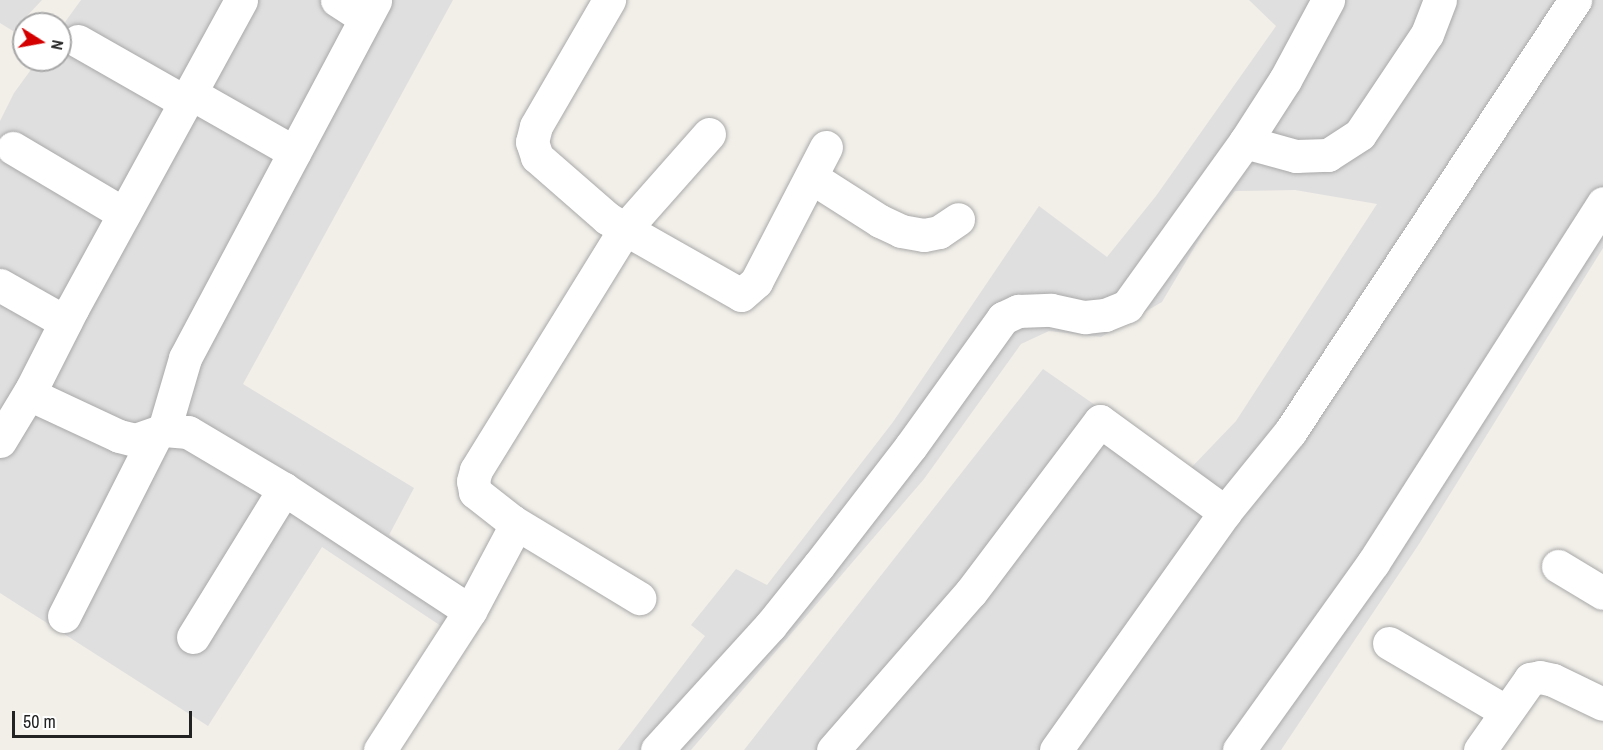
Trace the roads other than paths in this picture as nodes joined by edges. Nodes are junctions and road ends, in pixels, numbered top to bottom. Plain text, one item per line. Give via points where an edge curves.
1 (242, 0) edge
2 (337, 0) edge
3 (609, 0) edge
4 (1328, 0) edge
5 (1440, 0) edge
6 (1575, 0) edge
7 (370, 9) edge
8 (78, 41) dead end
9 (188, 98) junction
10 (709, 134) dead end
11 (1245, 142) junction
12 (826, 147) dead end
13 (13, 148) dead end
14 (294, 152) junction
15 (811, 177) junction
16 (1603, 203) edge
17 (124, 214) junction
18 (958, 219) dead end
19 (625, 229) junction
20 (0, 285) edge
21 (65, 322) junction
22 (28, 394) junction
23 (3, 431) edge
24 (160, 431) junction
25 (284, 489) junction
26 (1225, 512) junction
27 (512, 521) junction
28 (1558, 566) dead end
29 (1603, 593) edge
30 (639, 598) dead end
31 (470, 610) junction
32 (64, 616) dead end
33 (193, 637) dead end
34 (1389, 643) dead end
35 (1603, 704) edge
36 (1505, 711) junction
37 (380, 750) edge
38 (657, 750) edge
39 (832, 750) edge
40 (1056, 750) edge
41 (1239, 750) edge
42 (1480, 750) edge

1 - 9 street
2 - 7 street
3 - 19 street via 536,126 532,142 537,157
4 - 11 street via 1285,80
5 - 11 street via 1427,34 1360,134 1328,155 1296,156
6 - 26 street via 1290,432
7 - 14 street
8 - 9 street
9 - 14 street
9 - 17 street
10 - 19 street
11 - 38 street via 1127,306 1105,315 1085,317 1051,310 1018,312 1003,318 819,565 770,626
12 - 15 street
13 - 17 street
14 - 24 street via 185,358
15 - 18 street via 901,231 924,235 939,232
15 - 19 street via 756,282 741,295
16 - 41 street via 1373,563
17 - 21 street
19 - 27 street via 476,470 475,492
20 - 21 street
21 - 22 street
22 - 23 street
22 - 24 street via 118,436 135,440
24 - 25 street via 188,432
24 - 32 street
25 - 31 street
25 - 33 street
26 - 39 street via 1100,421 971,592
26 - 40 street
27 - 30 street
27 - 31 street via 507,544
28 - 29 street
31 - 37 street
34 - 36 street
35 - 36 street via 1540,677 1530,679
36 - 42 street

